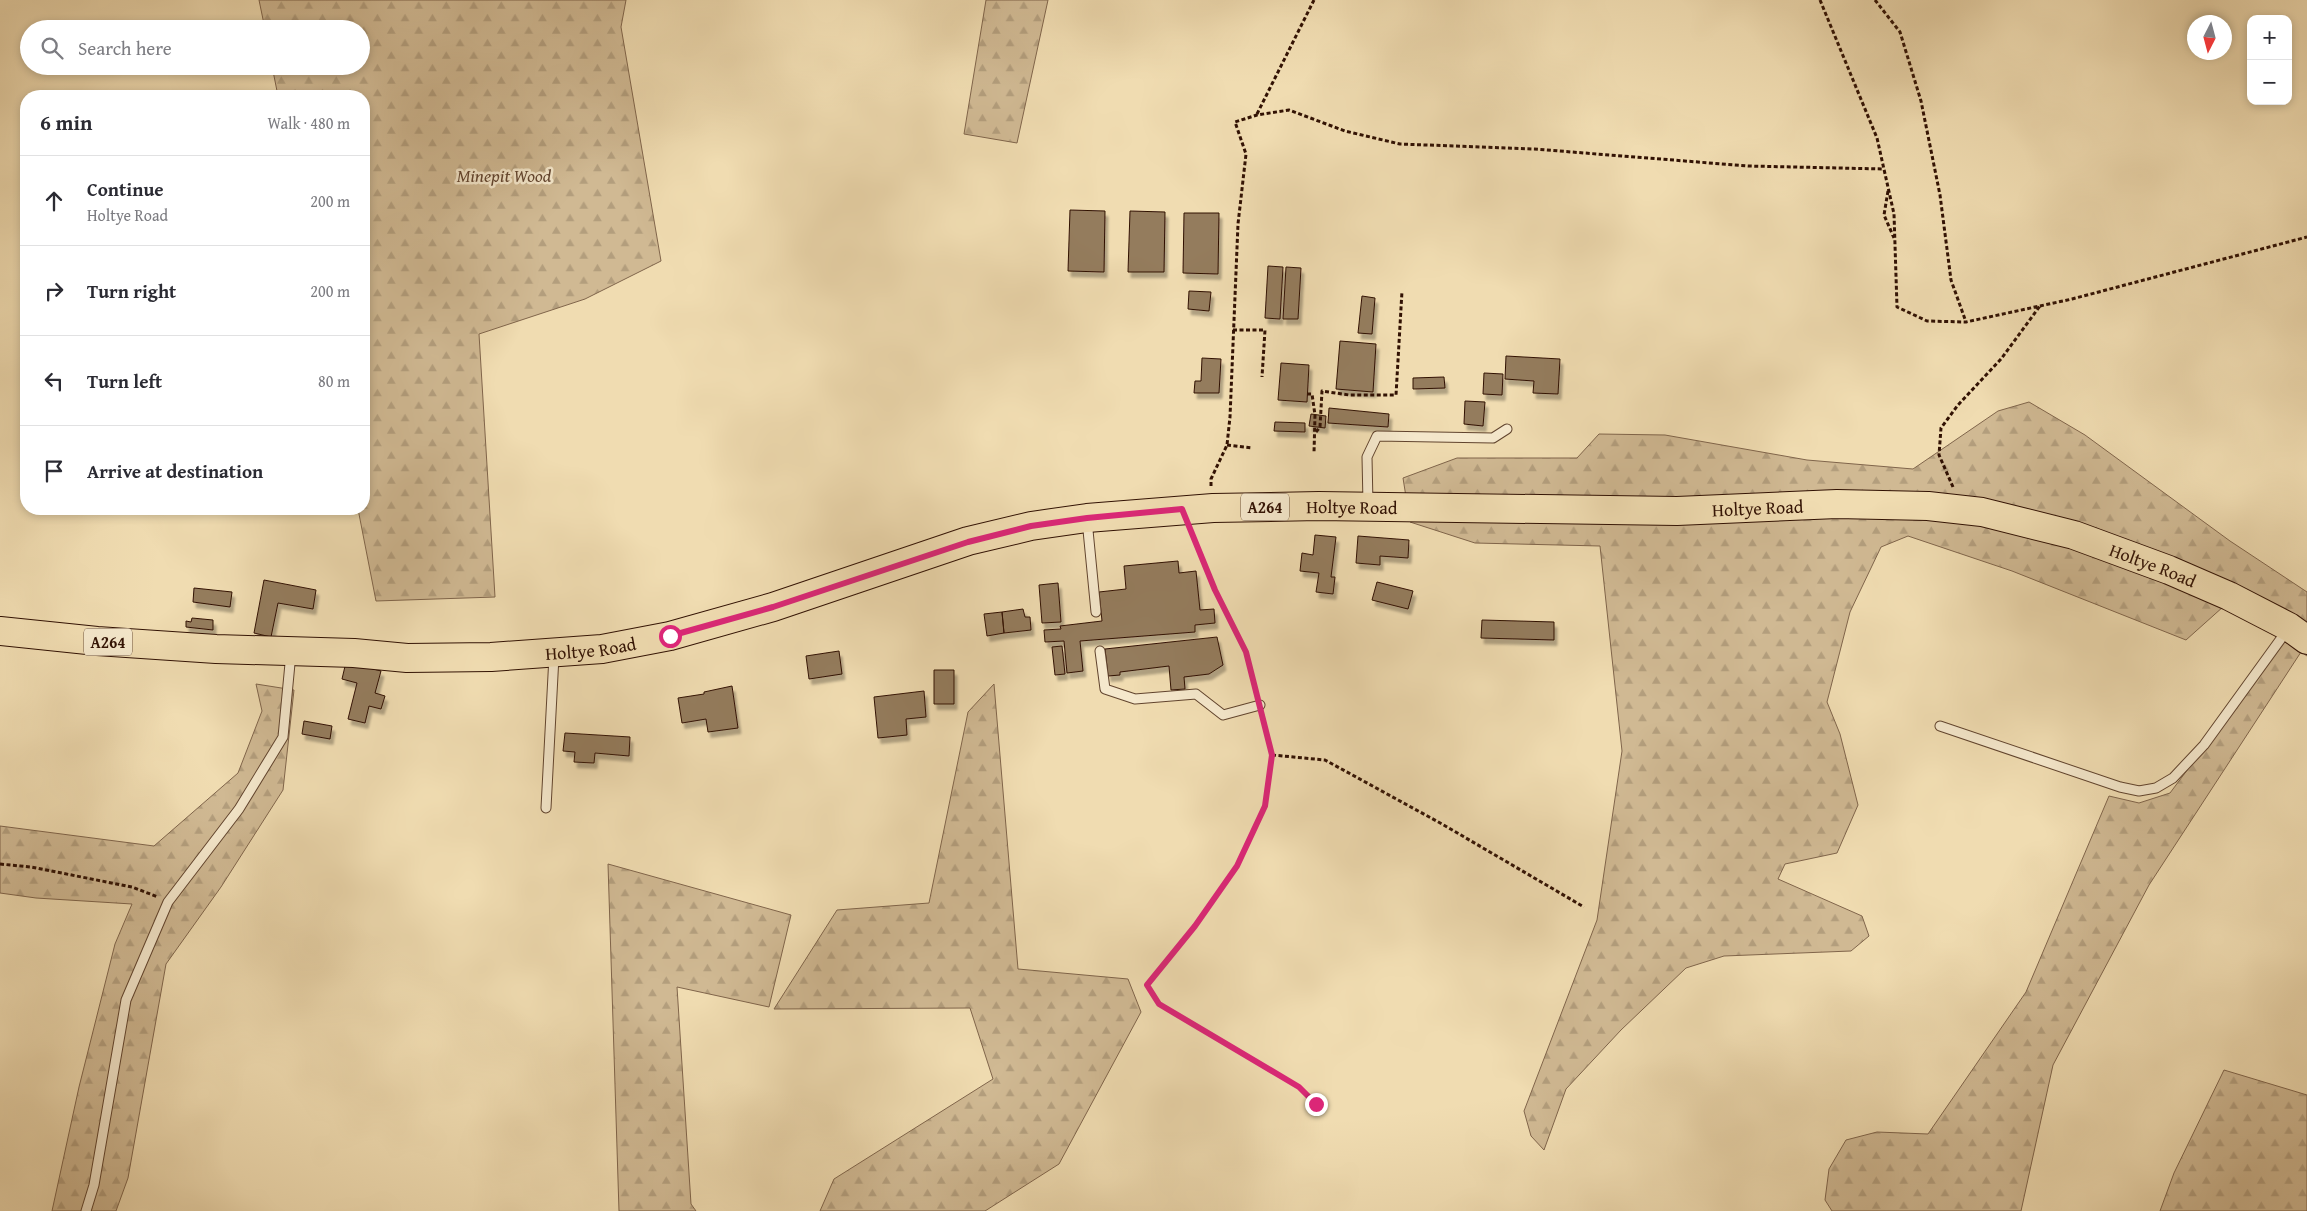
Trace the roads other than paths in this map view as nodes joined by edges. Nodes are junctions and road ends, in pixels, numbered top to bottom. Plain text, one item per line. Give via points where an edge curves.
1 (1507, 429) dead end
2 (1368, 507) junction
3 (1087, 518) junction
4 (1096, 612) dead end
5 (0, 631) edge
6 (2298, 634) edge
7 (1100, 651) dead end
8 (554, 652) junction
9 (291, 653) junction
10 (1260, 705) road end
11 (1940, 726) dead end
12 (546, 808) dead end
13 (86, 1211) edge

1 - 2 lane via 1492,438 1376,436 1367,457
2 - 3 main road, Holtye Road / A264 via 1182,509
2 - 6 main road, Holtye Road / A264 via 1677,511 1836,504 1965,510 2074,535 2169,570 2229,596
3 - 4 lane
3 - 8 main road, Holtye Road / A264 via 1031,526 968,542 773,607 670,636 602,649
5 - 9 main road, Holtye Road / A264 via 97,642
6 - 11 lane via 2204,745 2173,778 2156,788 2139,791 2120,787
7 - 10 lane via 1105,689 1135,700 1196,694 1223,715
8 - 9 main road, Holtye Road / A264 via 407,658 354,653
8 - 12 lane
9 - 13 lane via 283,737 239,809 168,902 126,1000 94,1185

